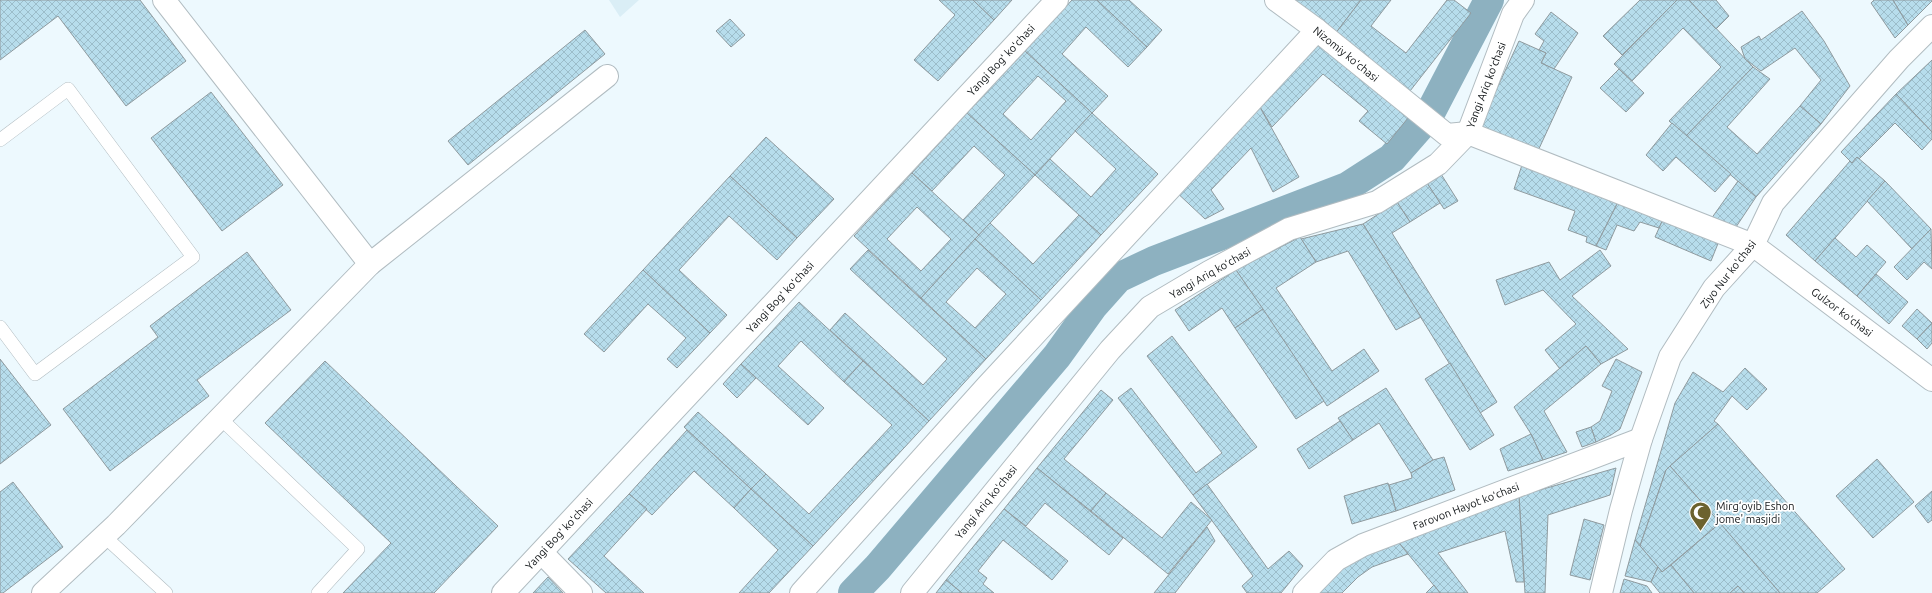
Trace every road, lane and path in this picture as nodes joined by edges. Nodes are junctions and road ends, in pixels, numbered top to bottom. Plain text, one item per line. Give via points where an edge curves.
1 (164, 0) edge
2 (1057, 0) edge
3 (1276, 0) edge
4 (1523, 0) edge
5 (1932, 26) edge
6 (1317, 30) junction
7 (607, 76) dead end
8 (1458, 134) junction
9 (0, 140) edge
10 (1753, 245) junction
11 (370, 264) junction
12 (0, 327) edge
13 (1932, 380) edge
14 (220, 418) junction
15 (1641, 439) junction
16 (104, 536) junction
17 (542, 553) junction
18 (43, 593) edge
19 (166, 593) edge
20 (318, 593) edge
21 (503, 593) edge
22 (581, 593) edge
23 (801, 593) edge
24 (912, 593) edge
25 (1304, 593) edge
26 (1601, 593) edge

1 - 11 street
2 - 17 street, Yangi Bogʻ koʻchasi
3 - 6 street, Nizomiy koʻchasi
4 - 8 street, Yangi Ariq koʻchasi via 1513,14
5 - 10 street, Ziyo Nur koʻchasi via 1899,59 1773,203
6 - 8 street, Nizomiy koʻchasi via 1414,110
6 - 23 street via 987,386
7 - 11 street
8 - 10 street, Gulzor koʻchasi
8 - 24 street, Yangi Ariq koʻchasi via 1438,164 1377,202 1289,229 1150,307 1110,350
9 - 12 lane via 68,90 193,257 35,374
10 - 13 street, Gulzor koʻchasi
10 - 15 street, Ziyo Nur koʻchasi via 1714,288 1670,358
11 - 14 street
14 - 16 street
14 - 20 lane via 358,549
15 - 25 street, Farovon Hayot koʻchasi via 1363,545 1336,560
15 - 26 street, Ziyo Nur koʻchasi via 1620,510
16 - 18 street
16 - 19 lane
17 - 21 street, Yangi Bogʻ koʻchasi
17 - 22 street

